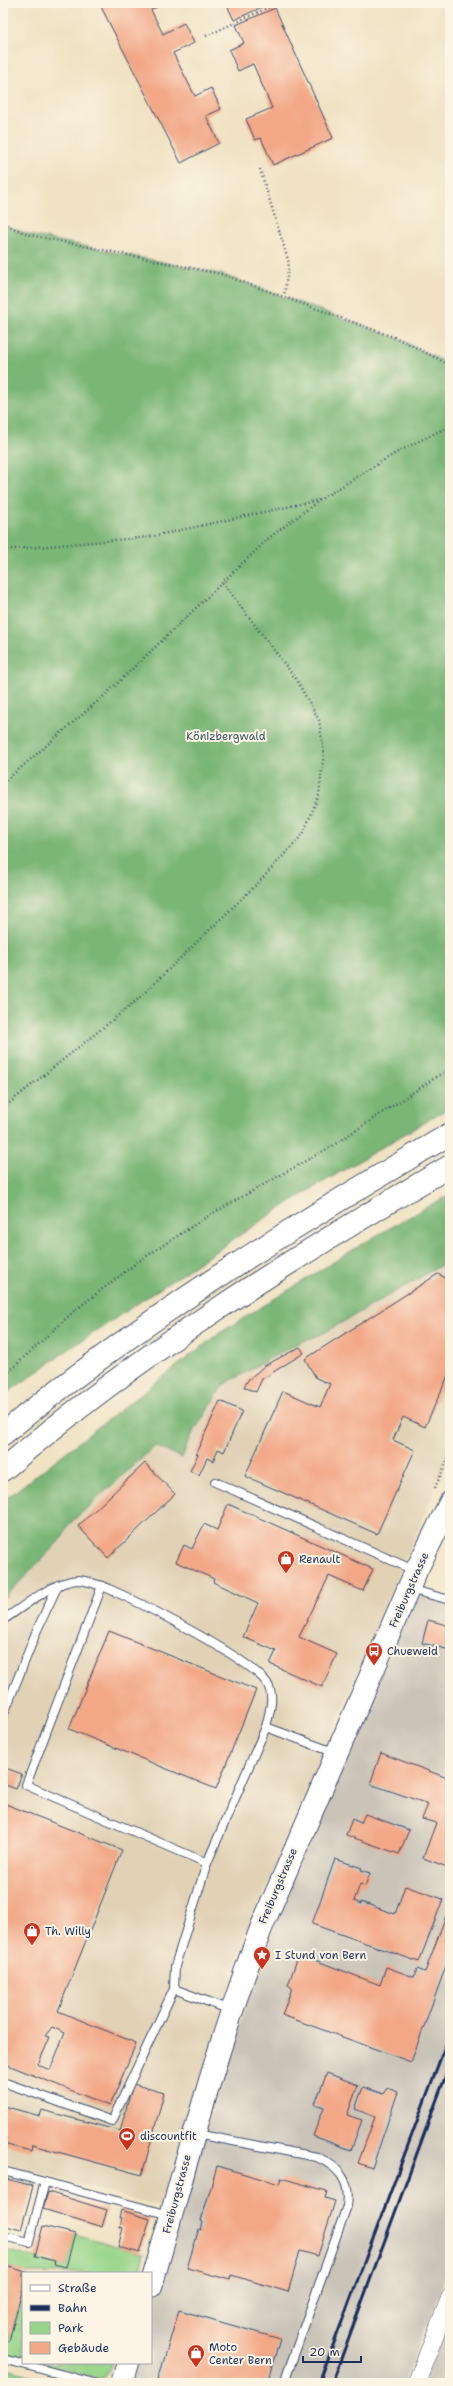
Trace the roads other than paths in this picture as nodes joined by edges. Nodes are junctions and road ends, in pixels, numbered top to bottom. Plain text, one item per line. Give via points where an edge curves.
1 (450, 1134) edge
2 (450, 1166) edge
3 (3, 1434) edge
4 (3, 1470) edge
5 (215, 1482) dead end
6 (450, 1504) edge
7 (412, 1580) junction
8 (58, 1585) junction
9 (102, 1586) junction
10 (450, 1600) edge
11 (3, 1620) edge
12 (3, 1716) edge
13 (266, 1727) junction
14 (336, 1753) junction
15 (207, 1863) junction
16 (174, 1989) junction
17 (231, 2011) junction
18 (3, 2082) edge
19 (193, 2133) junction
20 (3, 2171) edge
21 (45, 2182) junction
22 (171, 2215) junction
23 (3, 2236) edge
24 (152, 2282) edge
25 (450, 2297) edge
26 (3, 2359) edge
27 (128, 2364) edge
28 (94, 2383) edge
29 (122, 2383) edge
30 (284, 2383) edge
31 (416, 2383) edge

1 - 3 main road via 296,1226 183,1300 88,1367
2 - 4 main road via 315,1246 186,1330 98,1393
5 - 7 lane
6 - 7 main road, Freiburgstrasse
7 - 10 lane
7 - 14 main road, Freiburgstrasse
8 - 9 lane via 79,1580
8 - 11 lane
8 - 12 lane
9 - 13 lane via 132,1599 260,1674 268,1685 271,1697
9 - 15 lane via 26,1785
13 - 14 lane
13 - 15 lane
14 - 17 main road, Freiburgstrasse via 262,1926
15 - 16 lane via 175,1966
16 - 17 lane
16 - 18 lane via 112,2120
17 - 19 main road, Freiburgstrasse
19 - 22 main road, Freiburgstrasse
19 - 30 lane via 317,2157 329,2162 340,2172 346,2184 347,2206
20 - 21 lane
21 - 22 lane
21 - 23 lane via 29,2242
22 - 24 main road, Freiburgstrasse
25 - 31 street
26 - 28 lane
27 - 29 main road

